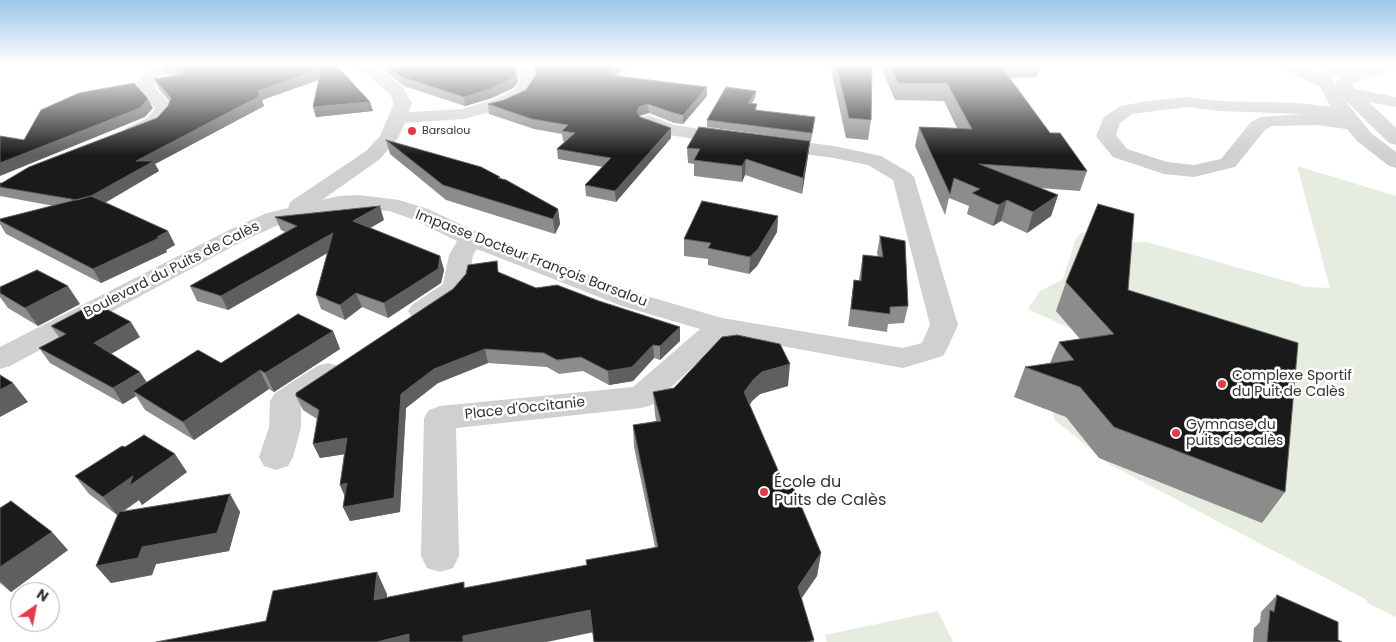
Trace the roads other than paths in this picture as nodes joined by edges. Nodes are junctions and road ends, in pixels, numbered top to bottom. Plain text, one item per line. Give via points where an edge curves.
1 (152, 95) edge
2 (398, 95) edge
3 (518, 95) edge
4 (1333, 95) edge
5 (1351, 95) edge
6 (1359, 95) edge
7 (1396, 102) edge
8 (398, 118) junction
9 (648, 121) edge
10 (1354, 125) junction
11 (119, 138) edge
12 (1396, 139) edge
13 (1396, 162) edge
14 (350, 173) junction
15 (339, 203) junction
16 (292, 214) junction
17 (472, 238) junction
18 (720, 326) junction
19 (398, 327) edge
20 (0, 359) edge
21 (350, 359) edge
22 (276, 457) dead end
23 (440, 556) dead end

1 - 11 street via 164,107 162,114 153,123
2 - 8 street via 402,103
3 - 8 street via 500,104 463,114
4 - 10 street
5 - 12 street
6 - 7 street
8 - 14 street, Boulevard du Puits de Calès via 388,138
9 - 18 street, Impasse Docteur François Barsalou via 670,130 874,160 904,177 944,325 933,349 903,358
10 - 10 street via 1286,118 1268,121 1258,126 1228,163 1194,171 1164,168 1120,152 1106,136 1111,121 1126,110 1186,102 1299,108
10 - 13 street
14 - 15 street
14 - 16 street, Boulevard du Puits de Calès via 301,204
15 - 16 street, Boulevard du Puits de Calès
15 - 17 street, Impasse Docteur François Barsalou via 391,205 420,214
16 - 20 street, Boulevard du Puits de Calès via 235,236
17 - 18 street, Impasse Docteur François Barsalou via 631,300
17 - 19 street via 461,255 455,286
18 - 23 street, Place d'Occitanie via 641,397 440,418
21 - 22 street via 286,401 285,427

